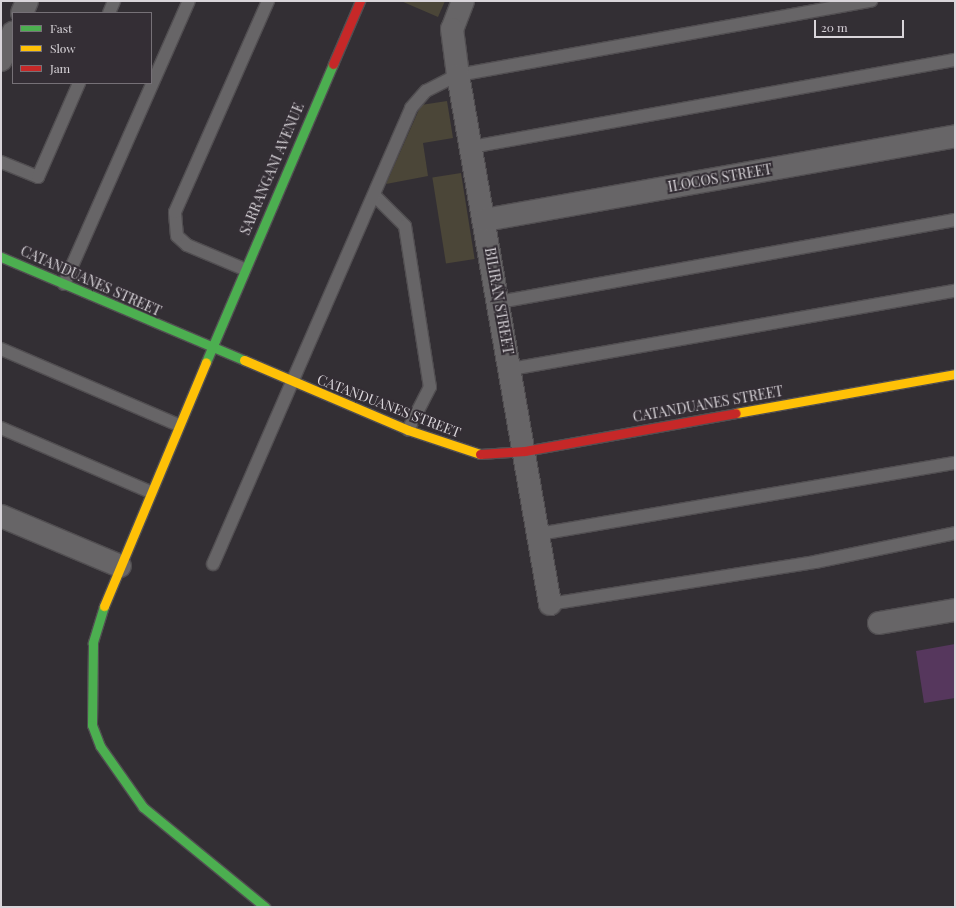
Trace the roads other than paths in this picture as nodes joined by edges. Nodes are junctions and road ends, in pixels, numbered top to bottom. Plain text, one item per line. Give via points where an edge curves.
1 (27, 1) edge
2 (114, 1) edge
3 (189, 1) edge
4 (268, 1) edge
5 (360, 1) edge
6 (463, 1) edge
7 (871, 1) edge
8 (22, 12) edge
9 (108, 12) edge
10 (12, 35) edge
11 (1, 60) edge
12 (955, 60) edge
13 (458, 75) junction
14 (78, 84) edge
15 (955, 136) edge
16 (471, 147) junction
17 (1, 162) edge
18 (374, 195) junction
19 (484, 220) junction
20 (955, 220) edge
21 (1, 257) edge
22 (244, 269) junction
23 (64, 284) junction
24 (955, 291) edge
25 (499, 302) junction
26 (210, 348) junction
27 (1, 349) edge
28 (511, 369) junction
29 (955, 374) edge
30 (293, 382) junction
31 (178, 425) junction
32 (1, 428) edge
33 (408, 430) junction
34 (525, 450) junction
35 (955, 464) edge
36 (150, 492) junction
37 (1, 516) edge
38 (955, 533) edge
39 (539, 534) junction
40 (213, 564) dead end
41 (120, 566) junction
42 (550, 604) joint
43 (955, 610) edge
44 (879, 622) dead end
45 (265, 907) edge

1 - 8 street
2 - 9 lane
3 - 23 lane
4 - 22 lane via 175,212 176,236 187,245
5 - 22 street, SARRANGANI AVENUE
6 - 13 street, BILIRAN STREET via 452,29
7 - 13 lane
10 - 11 street
12 - 16 lane
13 - 16 street, BILIRAN STREET
13 - 18 lane via 426,91 411,108
14 - 17 lane via 38,177
15 - 19 street, ILOCOS STREET
16 - 19 street, BILIRAN STREET
18 - 30 lane
18 - 33 lane via 405,226 430,387
19 - 25 street, BILIRAN STREET
20 - 25 lane
21 - 23 street, CATANDUANES STREET
22 - 26 street, SARRANGANI AVENUE
23 - 26 street, CATANDUANES STREET
24 - 28 lane
25 - 28 street, BILIRAN STREET
26 - 30 street, CATANDUANES STREET
26 - 31 street, SARRANGANI AVENUE
27 - 31 lane
28 - 34 street, BILIRAN STREET
29 - 34 street, CATANDUANES STREET
30 - 33 street, CATANDUANES STREET
30 - 40 lane
31 - 36 street, SARRANGANI AVENUE
32 - 36 lane
33 - 34 street, CATANDUANES STREET via 478,454
34 - 39 street, BILIRAN STREET
35 - 39 lane
36 - 41 street, SARRANGANI AVENUE
37 - 41 street
38 - 42 lane via 815,562
39 - 42 street, BILIRAN STREET
41 - 45 street, SARRANGANI AVENUE via 98,615 93,643 92,725 100,746 143,807
43 - 44 street

